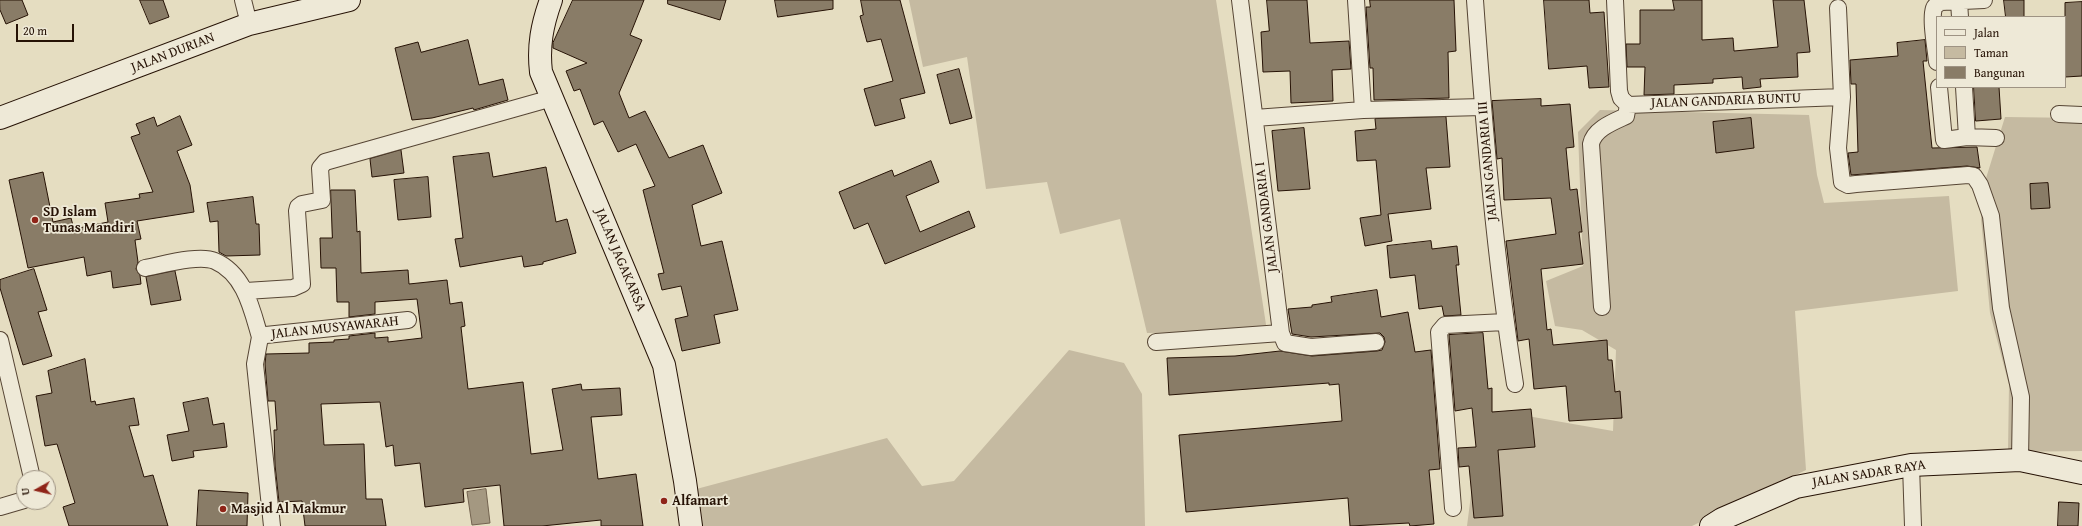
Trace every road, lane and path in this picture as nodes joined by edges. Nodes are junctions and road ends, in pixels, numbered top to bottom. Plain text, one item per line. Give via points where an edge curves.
1 (243, 0) edge
2 (349, 0) edge
3 (552, 0) edge
4 (1240, 0) edge
5 (1356, 0) edge
6 (1475, 0) edge
7 (1615, 0) edge
8 (1984, 0) edge
9 (1838, 8) dead end
10 (1959, 10) edge
11 (249, 24) junction
12 (1936, 44) edge
13 (1939, 88) edge
14 (1964, 88) edge
15 (552, 98) junction
16 (1842, 98) junction
17 (1628, 104) junction
18 (1483, 107) junction
19 (1363, 110) junction
20 (2059, 114) dead end
21 (2082, 115) edge
22 (0, 118) edge
23 (1255, 118) junction
24 (1967, 137) junction
25 (1996, 138) dead end
26 (145, 268) dead end
27 (246, 291) junction
28 (1602, 307) dead end
29 (408, 320) dead end
30 (1505, 322) junction
31 (1281, 333) junction
32 (260, 337) junction
33 (0, 340) edge
34 (1156, 342) dead end
35 (1376, 342) dead end
36 (1515, 384) dead end
37 (2020, 460) junction
38 (1911, 465) junction
39 (30, 470) edge
40 (2082, 473) edge
41 (16, 502) edge
42 (0, 507) edge
43 (1453, 508) dead end
44 (272, 526) edge
45 (691, 526) edge
46 (1711, 526) edge
47 (1913, 526) edge

1 - 11 street
2 - 11 main road, JALAN DURIAN
3 - 15 main road, JALAN JAGAKARSA via 543,22 539,45 541,72
4 - 23 street, JALAN GANDARIA I
5 - 19 street
6 - 18 street, JALAN GANDARIA III
7 - 17 street via 1620,91 1621,98
8 - 10 street
9 - 16 street
10 - 12 street via 1941,2 1934,9
11 - 22 main road, JALAN DURIAN
13 - 24 street via 1944,140
14 - 24 street
15 - 27 street via 325,162 320,168 322,200 302,204 296,211 302,284 293,288
15 - 45 main road, JALAN JAGAKARSA via 664,365
16 - 17 street, JALAN GANDARIA BUNTU
16 - 37 street via 1838,141 1842,182 1856,184 1968,175 1974,176 1980,185 1991,216 2001,308 2021,397
17 - 28 street via 1626,116 1595,134 1591,144
18 - 19 street
18 - 30 street, JALAN GANDARIA III
19 - 23 street
20 - 21 street
23 - 31 street, JALAN GANDARIA I
24 - 25 street
26 - 27 street via 196,259 214,260 229,271
27 - 32 street
29 - 32 street, JALAN MUSYAWARAH
30 - 36 street, JALAN GANDARIA III
30 - 43 street via 1445,325 1439,332
31 - 34 street
31 - 35 street via 1285,343 1294,346
32 - 44 street, JALAN MUSYAWARAH via 255,364
33 - 39 street
37 - 38 main road, JALAN SADAR RAYA
37 - 40 main road, JALAN SADAR RAYA
38 - 46 main road, JALAN SADAR RAYA via 1796,486
38 - 47 street
41 - 42 street

